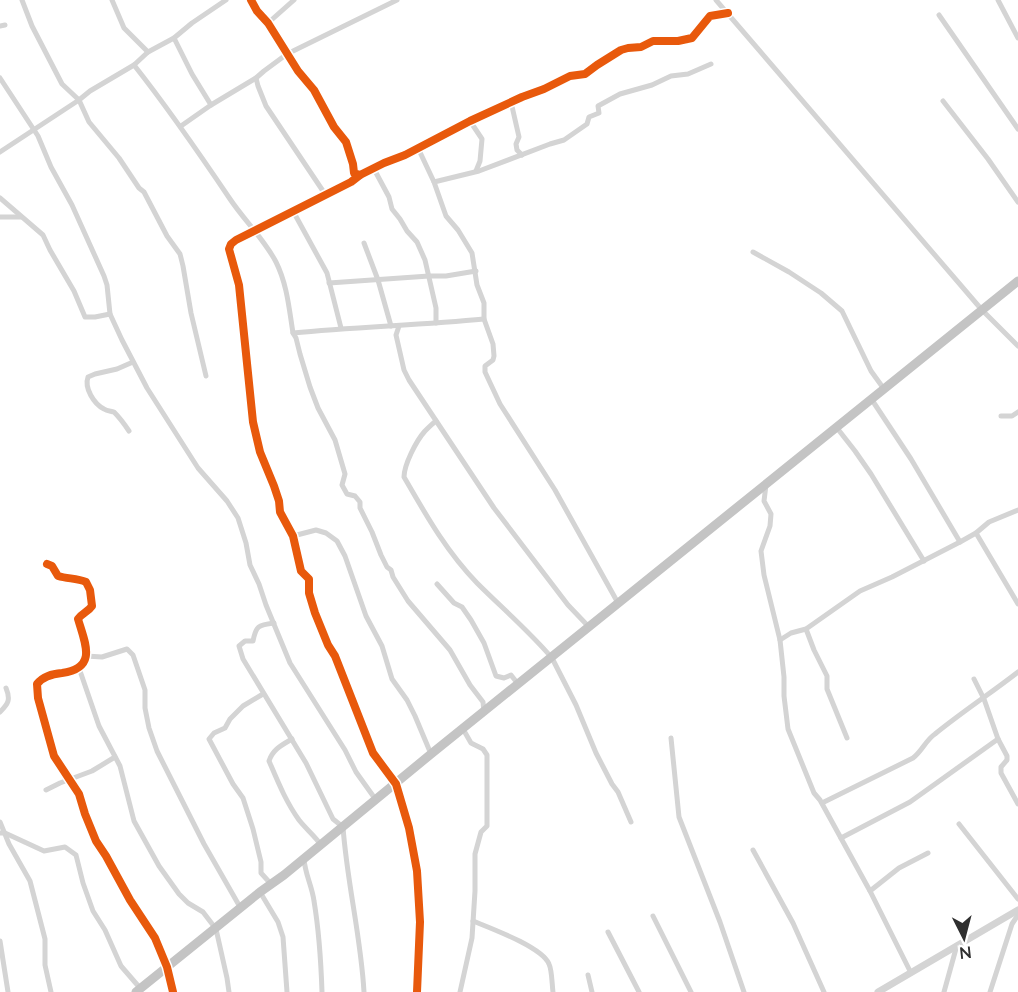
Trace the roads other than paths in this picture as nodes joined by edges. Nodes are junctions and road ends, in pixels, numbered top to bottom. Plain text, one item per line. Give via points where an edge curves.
1 (21, 0) edge
2 (112, 0) edge
3 (251, 0) edge
4 (294, 0) edge
5 (397, 0) edge
6 (717, 0) edge
7 (998, 0) edge
8 (224, 1) edge
9 (728, 13) junction
10 (939, 15) dead end
11 (268, 23) junction
12 (174, 38) junction
13 (1018, 38) edge
14 (148, 52) junction
15 (287, 54) junction
16 (711, 64) dead end
17 (134, 65) junction
18 (0, 78) edge
19 (256, 78) junction
20 (79, 100) junction
21 (511, 102) junction
22 (943, 102) dead end
23 (211, 105) junction
24 (470, 121) junction
25 (181, 126) junction
26 (1018, 129) edge
27 (34, 130) junction
28 (418, 148) junction
29 (0, 152) edge
30 (522, 155) junction
31 (374, 169) junction
32 (476, 171) junction
33 (360, 175) junction
34 (434, 182) junction
35 (325, 194) junction
36 (0, 198) edge
37 (1018, 202) edge
38 (293, 211) junction
39 (0, 217) edge
40 (23, 217) junction
41 (255, 231) junction
42 (364, 243) dead end
43 (753, 252) dead end
44 (476, 271) junction
45 (429, 276) junction
46 (378, 280) junction
47 (1018, 281) edge
48 (329, 283) junction
49 (982, 310) junction
50 (110, 314) junction
51 (484, 319) junction
52 (436, 323) junction
53 (391, 326) junction
54 (399, 326) junction
55 (341, 328) junction
56 (293, 333) junction
57 (1018, 346) edge
58 (133, 362) junction
59 (206, 376) dead end
60 (885, 390) junction
61 (872, 400) junction
62 (1018, 412) edge
63 (1001, 416) dead end
64 (436, 421) junction
65 (837, 428) junction
66 (129, 431) dead end
67 (766, 485) junction
68 (1018, 510) edge
69 (976, 534) junction
70 (293, 536) junction
71 (960, 542) junction
72 (924, 561) junction
73 (46, 564) dead end
74 (437, 584) dead end
75 (618, 603) junction
76 (1018, 604) edge
77 (274, 622) junction
78 (588, 627) junction
79 (806, 629) junction
80 (780, 640) junction
81 (86, 656) junction
82 (552, 658) junction
83 (79, 668) junction
84 (1018, 672) edge
85 (974, 679) dead end
86 (518, 684) junction
87 (6, 688) dead end
88 (263, 694) junction
89 (984, 699) junction
90 (483, 707) junction
91 (0, 712) edge
92 (463, 729) junction
93 (671, 738) dead end
94 (847, 738) dead end
95 (292, 739) junction
96 (998, 739) junction
97 (431, 754) junction
98 (115, 757) junction
99 (69, 780) junction
100 (396, 784) junction
101 (46, 790) dead end
102 (376, 800) junction
103 (822, 803) junction
104 (1018, 804) edge
105 (0, 822) edge
106 (632, 822) dead end
107 (959, 824) dead end
108 (2, 833) edge
109 (340, 833) junction
110 (841, 838) junction
111 (321, 845) junction
112 (753, 850) dead end
113 (928, 853) dead end
114 (302, 864) junction
115 (271, 885) junction
116 (870, 891) junction
117 (260, 892) junction
118 (1018, 900) edge
119 (240, 907) junction
120 (1018, 910) edge
121 (1018, 915) edge
122 (653, 916) dead end
123 (473, 921) junction
124 (216, 928) junction
125 (608, 932) dead end
126 (0, 941) edge
127 (957, 945) junction
128 (167, 967) junction
129 (911, 973) junction
130 (588, 975) dead end
131 (138, 990) edge
132 (8, 992) edge
133 (51, 992) edge
134 (173, 992) edge
135 (229, 992) edge
136 (287, 992) edge
137 (322, 992) edge
138 (364, 992) edge
139 (417, 992) edge
140 (460, 992) edge
141 (553, 992) edge
142 (592, 992) edge
143 (639, 992) edge
144 (691, 992) edge
145 (744, 992) edge
146 (824, 992) edge
147 (878, 992) edge
148 (944, 992) edge
149 (990, 992) edge

1 - 20 street via 62,84
2 - 14 street via 124,28
3 - 11 street
4 - 11 street
5 - 15 street
6 - 9 street
7 - 13 street
8 - 12 street
9 - 21 street via 710,16 692,38 653,41 621,50 585,74 570,76
9 - 49 street
10 - 26 street
11 - 15 street
12 - 14 street
12 - 23 street
14 - 17 street
15 - 19 street
15 - 33 street via 346,142 354,173
16 - 30 street via 620,94 598,106 599,113 564,140
17 - 20 street
17 - 25 street
18 - 27 street
19 - 23 street
19 - 35 street via 266,106
20 - 27 street
20 - 59 street via 89,122 144,192 180,254
21 - 24 street
21 - 30 street via 519,137 517,150
22 - 37 street
23 - 25 street
24 - 28 street
24 - 32 street via 482,139
25 - 41 street
27 - 29 street
27 - 50 street via 98,261
28 - 31 street
28 - 34 street
30 - 32 street
31 - 33 street
31 - 45 street via 392,209 417,242
32 - 34 street
33 - 35 street
34 - 44 street via 446,216 472,254
35 - 38 street
36 - 40 street
38 - 41 street
38 - 48 street via 321,260
39 - 40 street
40 - 50 street via 43,235 85,317
41 - 56 street via 285,284
41 - 70 street via 233,242 228,249 239,285 253,422 280,512
42 - 46 street
43 - 60 street via 821,293 842,311 871,371
44 - 45 street
44 - 51 street
45 - 46 street
45 - 52 street
46 - 48 street
46 - 53 street
47 - 49 highway
48 - 55 street
49 - 57 street
49 - 60 highway
50 - 58 street
51 - 52 street
51 - 75 street via 494,356 485,372
52 - 54 street
53 - 54 street
53 - 55 street
54 - 64 street via 396,334 404,370
55 - 56 street
56 - 90 street via 318,408 335,440 345,474 342,485 347,494 360,502 381,555 408,601 450,650
58 - 66 street via 88,376 86,382 97,404 113,412
58 - 77 street via 198,468 238,518 250,565
60 - 61 highway
61 - 65 highway
61 - 71 street
62 - 63 street
64 - 78 street via 494,508
64 - 82 street via 417,443 404,477 440,537 476,582
65 - 67 highway
65 - 72 street
67 - 75 highway
67 - 80 street via 764,501 771,514 761,551
68 - 69 street via 989,522
69 - 71 street
69 - 76 street
70 - 97 street via 316,530 337,541 392,679 407,700
70 - 100 street via 301,571 309,579 309,593 328,645 374,753
71 - 72 street
72 - 79 street via 860,591
73 - 81 street via 58,576 86,582 90,590 92,606 78,619
74 - 86 street via 471,620 496,676 511,675
75 - 78 highway
77 - 88 street via 258,627 253,641 245,640 239,646
77 - 102 street via 290,663
78 - 82 highway
79 - 80 street
79 - 94 street via 827,676 827,689
80 - 103 street via 788,729 814,793
81 - 83 street
81 - 119 street via 102,657 127,649 133,655 145,690 145,708 157,751
82 - 86 highway
82 - 106 street
83 - 98 street via 99,726
83 - 99 street via 42,678 37,684 54,756
84 - 89 street
85 - 89 street
86 - 90 highway via 494,704
87 - 91 street via 9,701
88 - 95 street
88 - 115 street via 243,706 225,728 209,739 243,798 261,873
89 - 96 street
89 - 103 street via 932,736 913,759
90 - 92 highway
92 - 97 highway
92 - 123 street via 487,755 487,826 481,832 475,854
93 - 145 street via 679,817
95 - 109 street
95 - 111 street via 272,753 269,761 288,803
96 - 104 street via 1007,758 1001,772
96 - 110 street via 910,802
97 - 100 highway
98 - 99 street
98 - 124 street via 134,821 159,866 179,894
99 - 101 street
99 - 128 street via 79,794 96,841 156,938
100 - 102 highway
100 - 139 street via 417,871
102 - 109 highway
103 - 110 street
105 - 108 street
107 - 118 street
108 - 131 street via 44,851 65,847 76,855 93,911
108 - 133 street via 30,881 45,939
109 - 111 highway
109 - 138 street
110 - 116 street
111 - 114 highway
112 - 146 street
113 - 116 street via 899,868
114 - 115 highway
114 - 137 street via 315,903
115 - 117 highway
116 - 129 street
117 - 119 highway
117 - 136 street via 283,938
119 - 124 highway
120 - 127 street
121 - 149 street
122 - 144 street
123 - 140 street
123 - 141 street via 544,957 549,964
124 - 128 highway
124 - 135 street
125 - 143 street
126 - 132 street
127 - 129 street
127 - 148 street
128 - 131 highway
128 - 134 street
129 - 147 street
130 - 142 street

